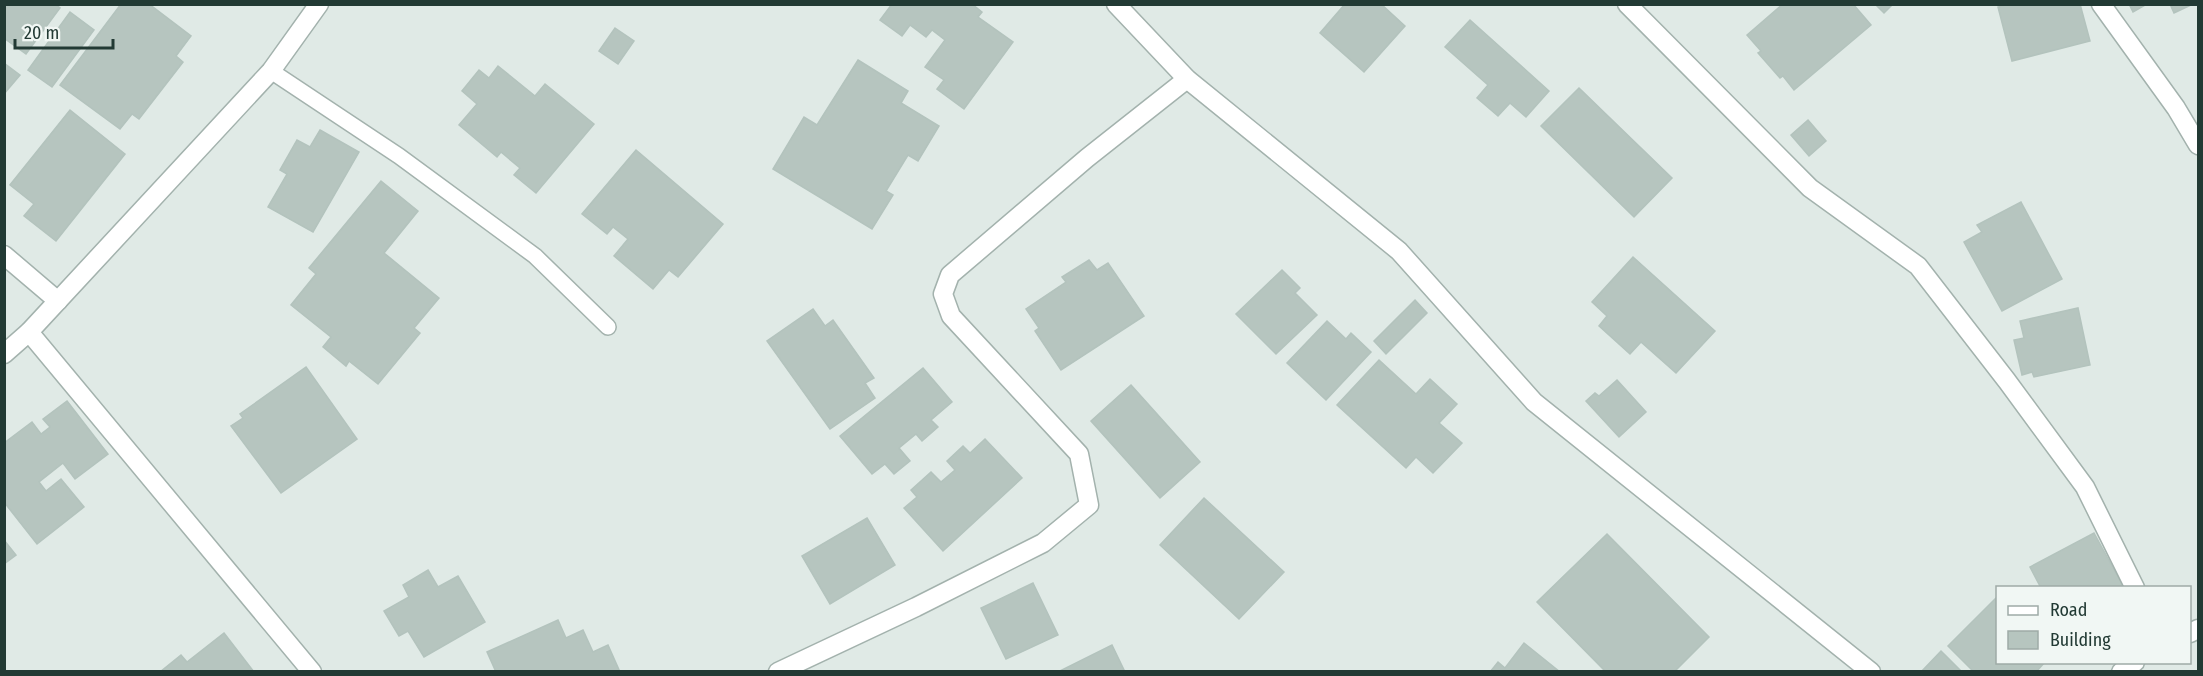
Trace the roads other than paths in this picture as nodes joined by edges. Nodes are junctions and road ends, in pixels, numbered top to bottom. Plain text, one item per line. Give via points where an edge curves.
1 (319, 4) edge
2 (1116, 4) edge
3 (1627, 4) edge
4 (2102, 4) edge
5 (271, 71) junction
6 (1187, 79) junction
7 (2199, 145) edge
8 (4, 255) edge
9 (58, 301) junction
10 (608, 327) dead end
11 (29, 332) junction
12 (4, 354) edge
13 (2134, 586) edge
14 (312, 672) edge
15 (778, 672) edge
16 (1871, 672) edge

1 - 5 street
2 - 6 street
3 - 13 street via 1810,188 1918,266 2085,487
4 - 7 street
5 - 9 street
5 - 10 lane via 399,156 535,256
6 - 15 street via 950,275 943,294 951,316 1079,454 1089,505 1043,543
6 - 16 street via 1399,251 1534,402
8 - 9 street
9 - 11 street
11 - 12 street
11 - 14 street

